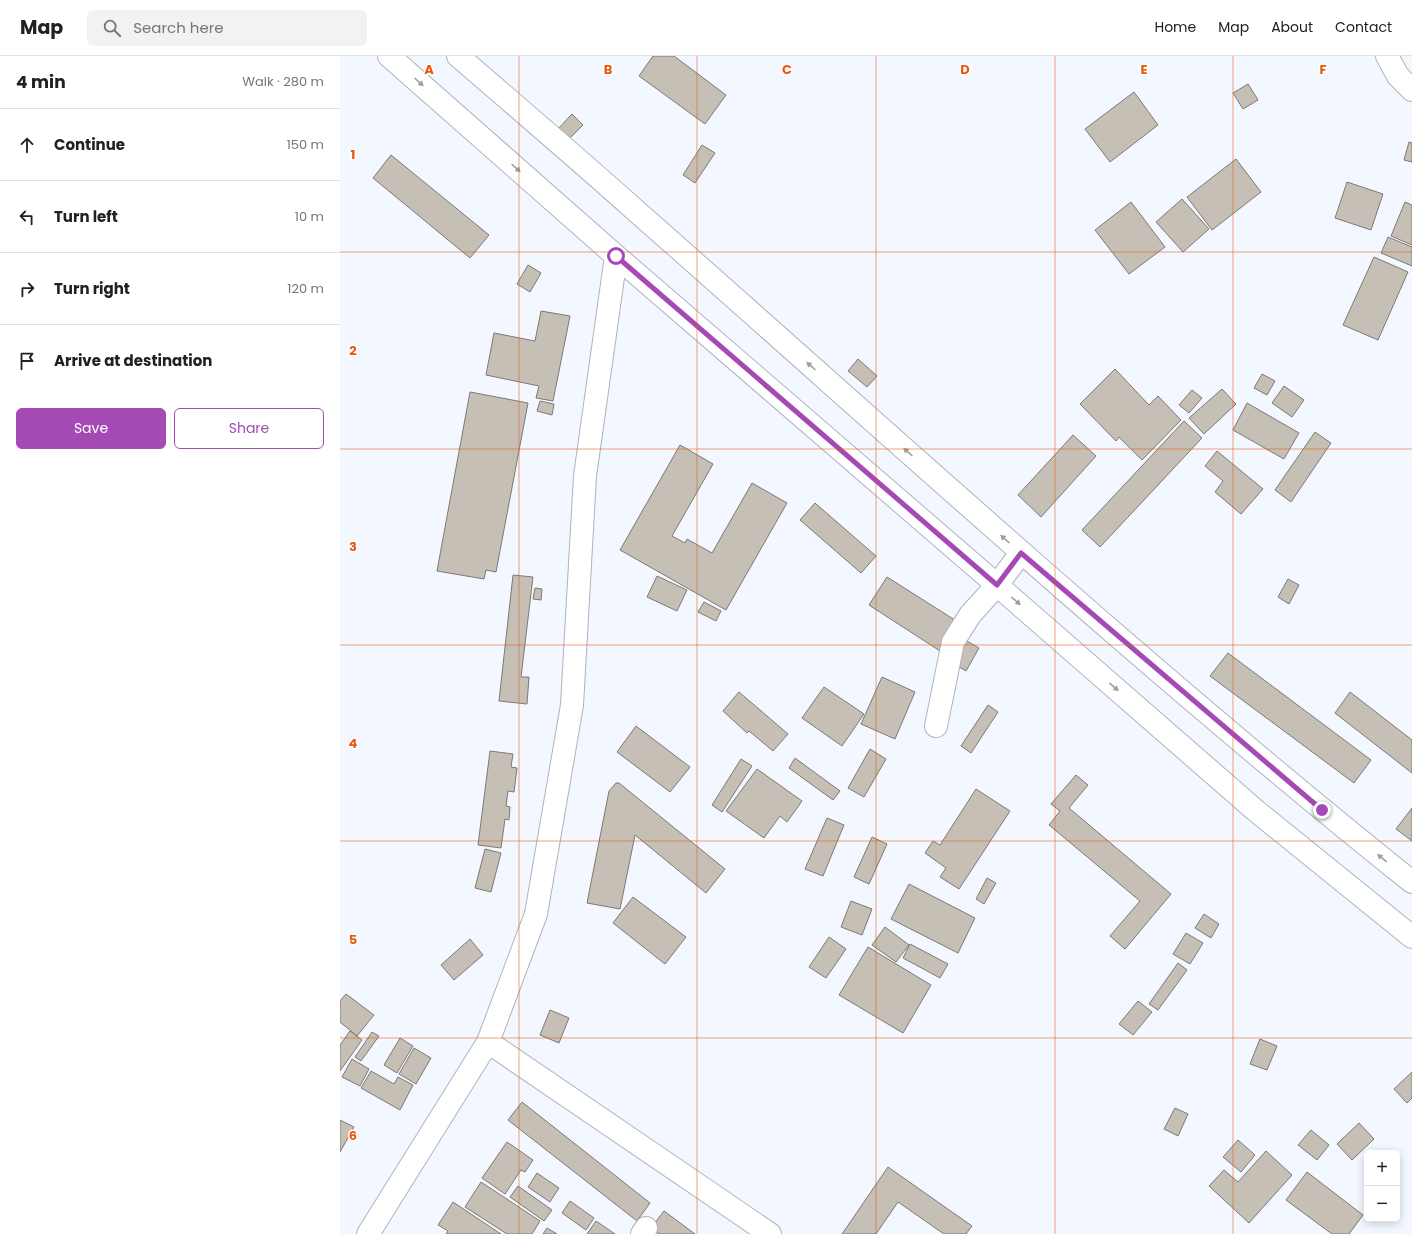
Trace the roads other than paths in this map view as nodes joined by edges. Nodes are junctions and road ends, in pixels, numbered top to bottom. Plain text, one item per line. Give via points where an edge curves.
1 (389, 56) edge
2 (458, 56) edge
3 (1387, 56) edge
4 (1412, 90) edge
5 (616, 256) junction
6 (1021, 553) junction
7 (997, 585) junction
8 (936, 726) dead end
9 (1412, 882) edge
10 (1412, 938) edge
11 (488, 1042) junction
12 (368, 1234) edge
13 (770, 1234) edge

1 -> 5 street
6 -> 2 street
3 - 4 street via 1398,76
5 - 7 street
5 - 11 street via 585,476 572,705 536,914
6 - 7 street
9 -> 6 street via 1322,810
7 - 8 street via 970,615 953,642
7 -> 10 street via 1255,810
11 - 12 street
11 - 13 street

